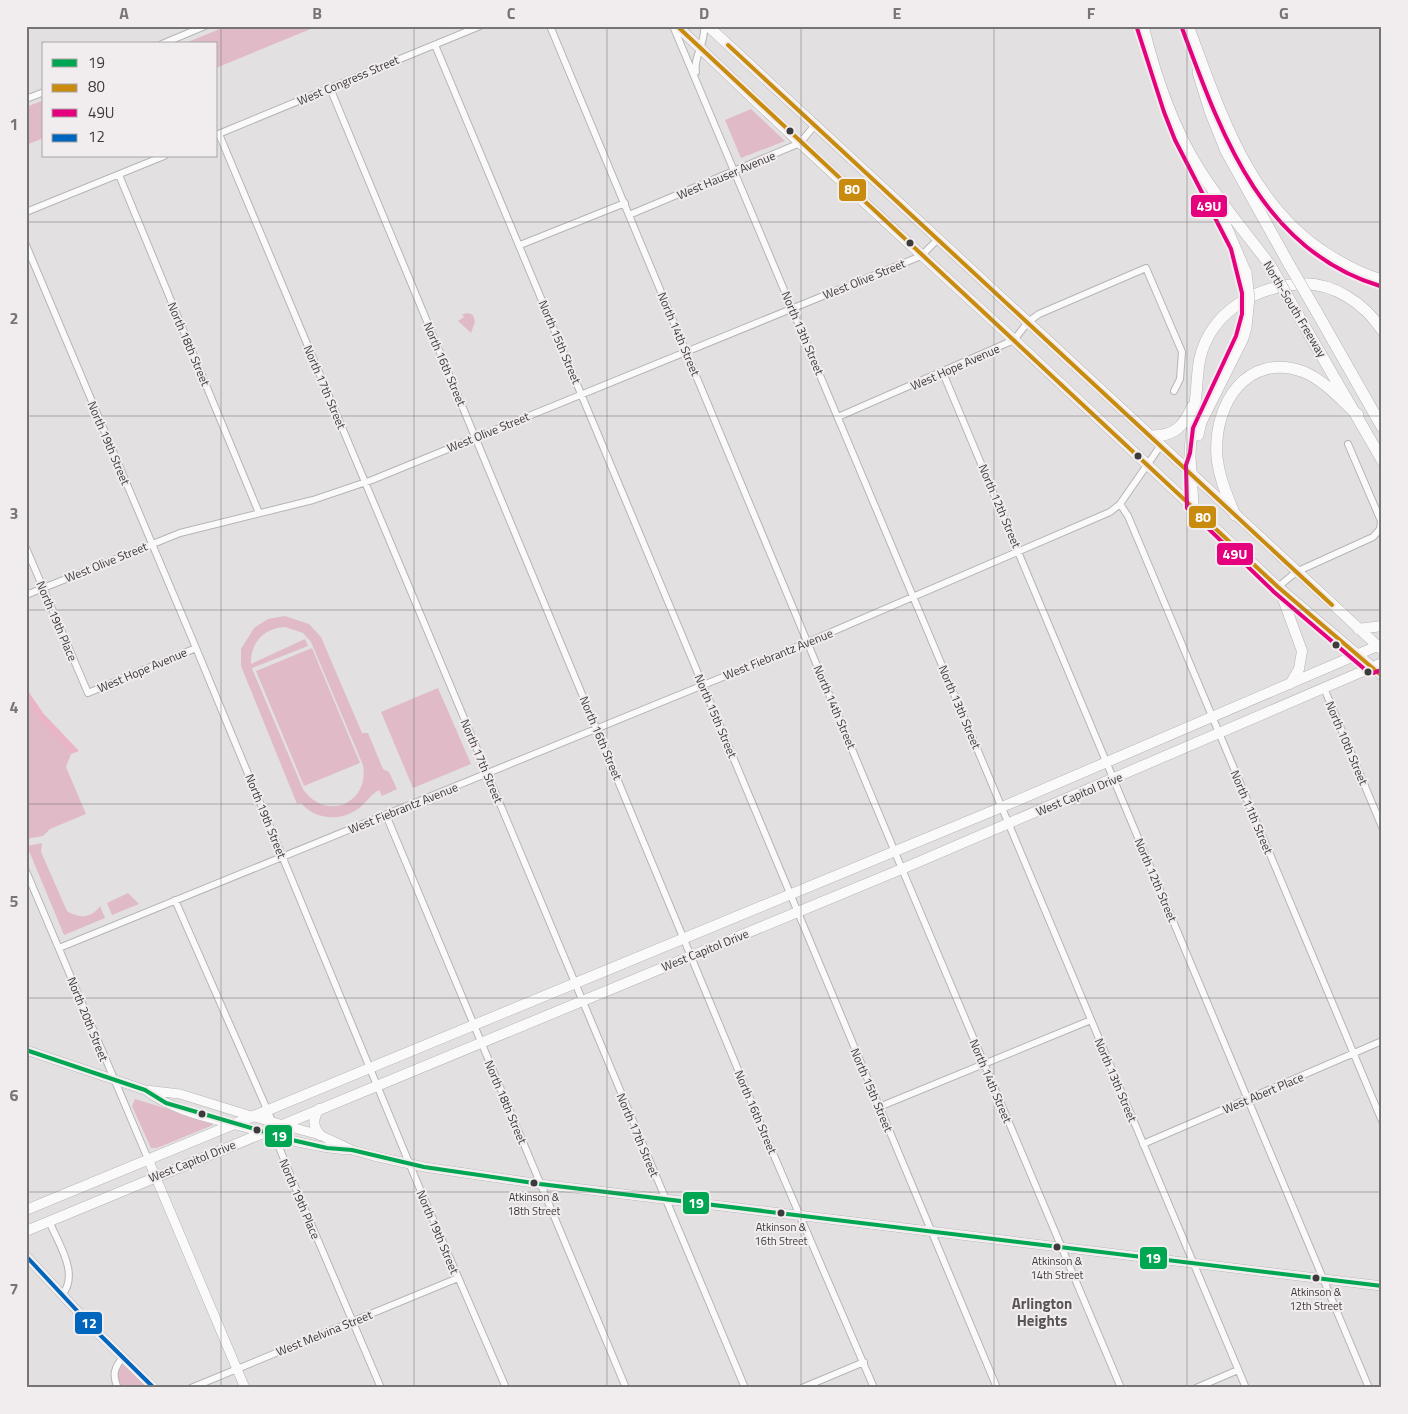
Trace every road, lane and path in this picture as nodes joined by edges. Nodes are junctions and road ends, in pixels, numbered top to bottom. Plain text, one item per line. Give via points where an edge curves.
1 (205, 26) edge
2 (480, 26) edge
3 (550, 26) edge
4 (675, 26) edge
5 (706, 26) edge
6 (1143, 26) edge
7 (1187, 26) edge
8 (167, 42) edge
9 (435, 45) junction
10 (701, 49) junction
11 (697, 81) junction
12 (330, 88) junction
13 (42, 93) edge
14 (26, 99) edge
15 (815, 126) junction
16 (218, 134) edge
17 (800, 143) junction
18 (159, 158) edge
19 (1199, 168) junction
20 (736, 171) junction
21 (119, 175) junction
22 (625, 203) junction
23 (26, 212) edge
24 (629, 214) junction
25 (938, 239) junction
26 (26, 245) edge
27 (520, 245) junction
28 (921, 256) junction
29 (1382, 280) edge
30 (793, 308) junction
31 (1028, 322) junction
32 (1382, 330) edge
33 (1014, 340) junction
34 (686, 351) junction
35 (943, 372) junction
36 (1174, 391) dead end
37 (582, 394) junction
38 (1196, 399) junction
39 (1358, 415) junction
40 (838, 417) junction
41 (1382, 427) edge
42 (1152, 436) junction
43 (476, 437) junction
44 (1348, 444) dead end
45 (1161, 445) junction
46 (1382, 460) edge
47 (1147, 465) junction
48 (1192, 470) junction
49 (365, 483) junction
50 (1120, 504) junction
51 (1193, 506) junction
52 (258, 512) junction
53 (1235, 515) junction
54 (152, 543) junction
55 (26, 548) edge
56 (1020, 552) junction
57 (1296, 572) junction
58 (1278, 587) junction
59 (43, 588) junction
60 (26, 595) edge
61 (914, 598) junction
62 (1382, 626) edge
63 (1358, 629) junction
64 (808, 642) junction
65 (1380, 647) edge
66 (196, 648) junction
67 (1358, 654) junction
68 (1377, 665) edge
69 (1382, 676) edge
70 (702, 685) junction
71 (1289, 685) junction
72 (1324, 688) junction
73 (88, 693) joint
74 (1212, 718) junction
75 (596, 729) junction
76 (1219, 733) junction
77 (1107, 764) junction
78 (486, 774) junction
79 (1114, 780) junction
80 (1002, 807) junction
81 (386, 815) junction
82 (1008, 824) junction
83 (1382, 827) edge
84 (895, 852) junction
85 (283, 857) junction
86 (902, 869) junction
87 (26, 871) edge
88 (790, 894) junction
89 (175, 900) junction
90 (797, 912) junction
91 (684, 938) junction
92 (59, 948) junction
93 (692, 955) junction
94 (575, 983) junction
95 (582, 1000) junction
96 (1091, 1020) junction
97 (474, 1025) junction
98 (1382, 1041) edge
99 (481, 1042) junction
100 (26, 1050) edge
101 (1353, 1054) junction
102 (984, 1064) junction
103 (370, 1067) junction
104 (113, 1078) junction
105 (377, 1085) junction
106 (144, 1090) junction
107 (1248, 1099) junction
108 (879, 1107) junction
109 (319, 1109) junction
110 (266, 1110) junction
111 (251, 1116) junction
112 (1382, 1121) edge
113 (233, 1124) junction
114 (277, 1128) junction
115 (262, 1132) junction
116 (320, 1135) junction
117 (1143, 1144) junction
118 (352, 1150) junction
119 (148, 1159) junction
120 (410, 1164) junction
121 (155, 1177) junction
122 (540, 1184) junction
123 (664, 1198) junction
124 (26, 1210) edge
125 (800, 1215) junction
126 (49, 1222) junction
127 (26, 1230) edge
128 (932, 1230) junction
129 (1061, 1246) junction
130 (26, 1256) edge
131 (1194, 1264) junction
132 (458, 1278) junction
133 (1322, 1279) junction
134 (1382, 1286) edge
135 (62, 1295) junction
136 (352, 1322) junction
137 (123, 1357) junction
138 (864, 1362) junction
139 (237, 1369) junction
140 (1238, 1370) junction
141 (118, 1388) edge
142 (154, 1388) edge
143 (191, 1388) edge
144 (245, 1388) edge
145 (381, 1388) edge
146 (506, 1388) edge
147 (626, 1388) edge
148 (745, 1388) edge
149 (802, 1388) edge
150 (874, 1388) edge
151 (998, 1388) edge
152 (1121, 1388) edge
153 (1196, 1388) edge
154 (1246, 1388) edge
155 (1369, 1388) edge

1 - 8 street
2 - 9 street, West Congress Street
3 - 22 street, North 14th Street
4 - 10 main road
4 - 11 street, North 13th Street
5 - 10 street
5 - 15 main road
6 - 19 highway, North-South Freeway via 1153,66 1182,138
7 - 29 highway via 1241,157 1271,203 1289,225 1313,245 1341,263
7 - 41 highway, North-South Freeway, bridge via 1210,111 1226,151
9 - 12 street, West Congress Street
9 - 27 street, North 15th Street
10 - 11 street via 694,66
10 - 17 main road
11 - 20 street, North 13th Street
12 - 16 street, West Congress Street
12 - 43 street, North 16th Street
13 - 14 street
15 - 17 street, West Hauser Avenue
15 - 25 main road
16 - 49 street, North 17th Street
17 - 20 street, West Hauser Avenue
17 - 28 main road
18 - 21 street
19 - 39 highway, North-South Freeway, bridge via 1270,265
19 - 48 highway, bridge via 1246,273 1249,298 1242,338 1201,422
20 - 24 street, West Hauser Avenue
20 - 30 street, North 13th Street
21 - 23 street
21 - 52 street, North 18th Street
22 - 24 street, North 14th Street
22 - 27 street
24 - 34 street, North 14th Street
25 - 28 street, West Olive Street
25 - 31 main road
26 - 54 street, North 19th Street
27 - 37 street, North 15th Street
28 - 30 street, West Olive Street
28 - 33 main road
30 - 34 street, West Olive Street
30 - 40 street, North 13th Street
31 - 33 street, West Hope Avenue
31 - 36 street, West Hope Avenue via 1039,314 1146,268 1182,352 1180,380
31 - 42 main road
32 - 38 highway via 1357,302 1323,287 1290,284 1257,292 1234,308 1212,331 1200,359
33 - 35 street, West Hope Avenue
33 - 47 main road
34 - 37 street, West Olive Street
34 - 64 street, North 14th Street
35 - 40 street, West Hope Avenue
35 - 56 street, North 12th Street
37 - 43 street, West Olive Street
37 - 70 street, North 15th Street
38 - 42 highway via 1184,422 1175,431 1169,435
38 - 48 highway via 1190,457
39 - 46 highway, North-South Freeway
39 - 53 highway via 1306,373 1274,367 1242,381 1226,404 1217,434 1220,475
40 - 61 street, North 13th Street
42 - 45 main road
43 - 49 street, West Olive Street
43 - 75 street, North 16th Street
44 - 57 street via 1381,521 1380,530 1374,537
45 - 47 street, West Fiebrantz Avenue
45 - 48 main road
47 - 50 street, West Fiebrantz Avenue
47 - 51 main road
48 - 51 highway
48 - 53 main road
49 - 52 street, West Olive Street via 313,500
49 - 78 street, North 17th Street
50 - 56 street, West Fiebrantz Avenue via 1110,512
50 - 74 street, North 11th Street via 1128,516
51 - 58 main road
52 - 54 street, West Olive Street
53 - 57 main road
54 - 59 street, West Olive Street
54 - 66 street, North 19th Street
55 - 59 street, North 19th Place
56 - 61 street, West Fiebrantz Avenue
56 - 77 street, North 12th Street
57 - 58 street
57 - 63 main road
58 - 67 main road
58 - 71 main road via 1302,651 1300,669
59 - 60 street, West Olive Street
59 - 73 street, North 19th Place
61 - 64 street, West Fiebrantz Avenue
61 - 80 street, North 13th Street
62 - 63 main road
63 - 65 main road
64 - 70 street, West Fiebrantz Avenue
64 - 84 street, North 14th Street
65 - 67 main road, West Capitol Drive
66 - 73 street, West Hope Avenue
66 - 85 street, North 19th Street
67 - 68 main road
67 - 71 main road, West Capitol Drive
68 - 69 street
68 - 72 main road, West Capitol Drive
70 - 75 street, West Fiebrantz Avenue
70 - 88 street, North 15th Street
71 - 74 main road, West Capitol Drive
72 - 76 main road, West Capitol Drive
72 - 83 street, North 10th Street
74 - 76 street, North 11th Street
74 - 77 main road, West Capitol Drive
75 - 78 street, West Fiebrantz Avenue
75 - 91 street, North 16th Street
76 - 79 main road, West Capitol Drive
76 - 101 street, North 11th Street
77 - 79 street, North 12th Street
77 - 80 main road, West Capitol Drive
78 - 81 street, West Fiebrantz Avenue
78 - 94 street, North 17th Street
79 - 82 main road, West Capitol Drive
79 - 107 street, North 12th Street
80 - 82 street, North 13th Street
80 - 84 main road, West Capitol Drive
81 - 85 street, West Fiebrantz Avenue
81 - 97 street, North 18th Street
82 - 86 main road, West Capitol Drive
82 - 96 street, North 13th Street
84 - 86 street, North 14th Street
84 - 88 main road, West Capitol Drive
85 - 89 street, West Fiebrantz Avenue
85 - 103 street, North 19th Street
86 - 90 main road, West Capitol Drive
86 - 102 street, North 14th Street
87 - 92 street, North 20th Street
88 - 90 street, North 15th Street
88 - 91 main road, West Capitol Drive
89 - 92 street, West Fiebrantz Avenue
89 - 110 street, North 19th Place
90 - 93 main road, West Capitol Drive
90 - 108 street, North 15th Street
91 - 93 street, North 16th Street
91 - 94 main road, West Capitol Drive
92 - 104 street, North 20th Street
93 - 95 main road, West Capitol Drive
93 - 125 street, North 16th Street
94 - 95 street, North 17th Street
94 - 97 main road, West Capitol Drive
95 - 99 main road, West Capitol Drive
95 - 123 street, North 17th Street
96 - 102 street
96 - 117 street, North 13th Street
97 - 99 street, North 18th Street
97 - 103 main road, West Capitol Drive
98 - 101 street, West Abert Place
99 - 105 main road, West Capitol Drive
99 - 122 street, North 18th Street
100 - 104 street
101 - 107 street, West Abert Place
101 - 112 street, North 11th Street
102 - 108 street
102 - 129 street, North 14th Street
103 - 105 street, North 19th Street
103 - 110 main road, West Capitol Drive
104 - 106 street
104 - 119 street, North 20th Street
105 - 109 main road, West Capitol Drive
105 - 120 street, North 19th Street
106 - 111 street via 180,1094
106 - 113 street via 166,1104
107 - 117 street, West Abert Place
107 - 133 street, North 12th Street
108 - 128 street, North 15th Street
109 - 114 main road, West Capitol Drive
109 - 116 main road via 314,1123
110 - 111 main road, West Capitol Drive
110 - 114 street, North 19th Place
111 - 113 main road, West Capitol Drive
111 - 114 street
113 - 115 street
113 - 119 main road, West Capitol Drive
114 - 115 main road, West Capitol Drive
114 - 116 street
114 - 118 street via 327,1148
114 - 136 street, North 19th Place via 287,1168
115 - 121 main road, West Capitol Drive
116 - 118 street
117 - 131 street, North 13th Street
118 - 120 street
119 - 121 street, North 20th Street
119 - 124 main road, West Capitol Drive
120 - 122 street
120 - 132 street, North 19th Street
121 - 126 main road, West Capitol Drive
121 - 139 street, North 20th Street
122 - 123 street
122 - 147 street, North 18th Street
123 - 125 street
123 - 148 street, North 17th Street
125 - 128 street
125 - 138 street, North 16th Street
126 - 127 main road, West Capitol Drive
126 - 135 street via 68,1266 69,1288
128 - 129 street
128 - 151 street, North 15th Street
129 - 131 street
129 - 152 street, North 14th Street
130 - 135 street
131 - 133 street
131 - 140 street, North 13th Street
132 - 136 street, West Melvina Street
132 - 146 street, North 19th Street
133 - 134 street
133 - 155 street, North 12th Street
135 - 137 street
136 - 139 street, West Melvina Street
136 - 145 street, North 19th Place
137 - 141 street via 115,1367
137 - 142 street
138 - 149 street
138 - 150 street, North 16th Street
139 - 143 street, West Melvina Street
139 - 144 street, North 20th Street
140 - 153 street
140 - 154 street, North 13th Street

